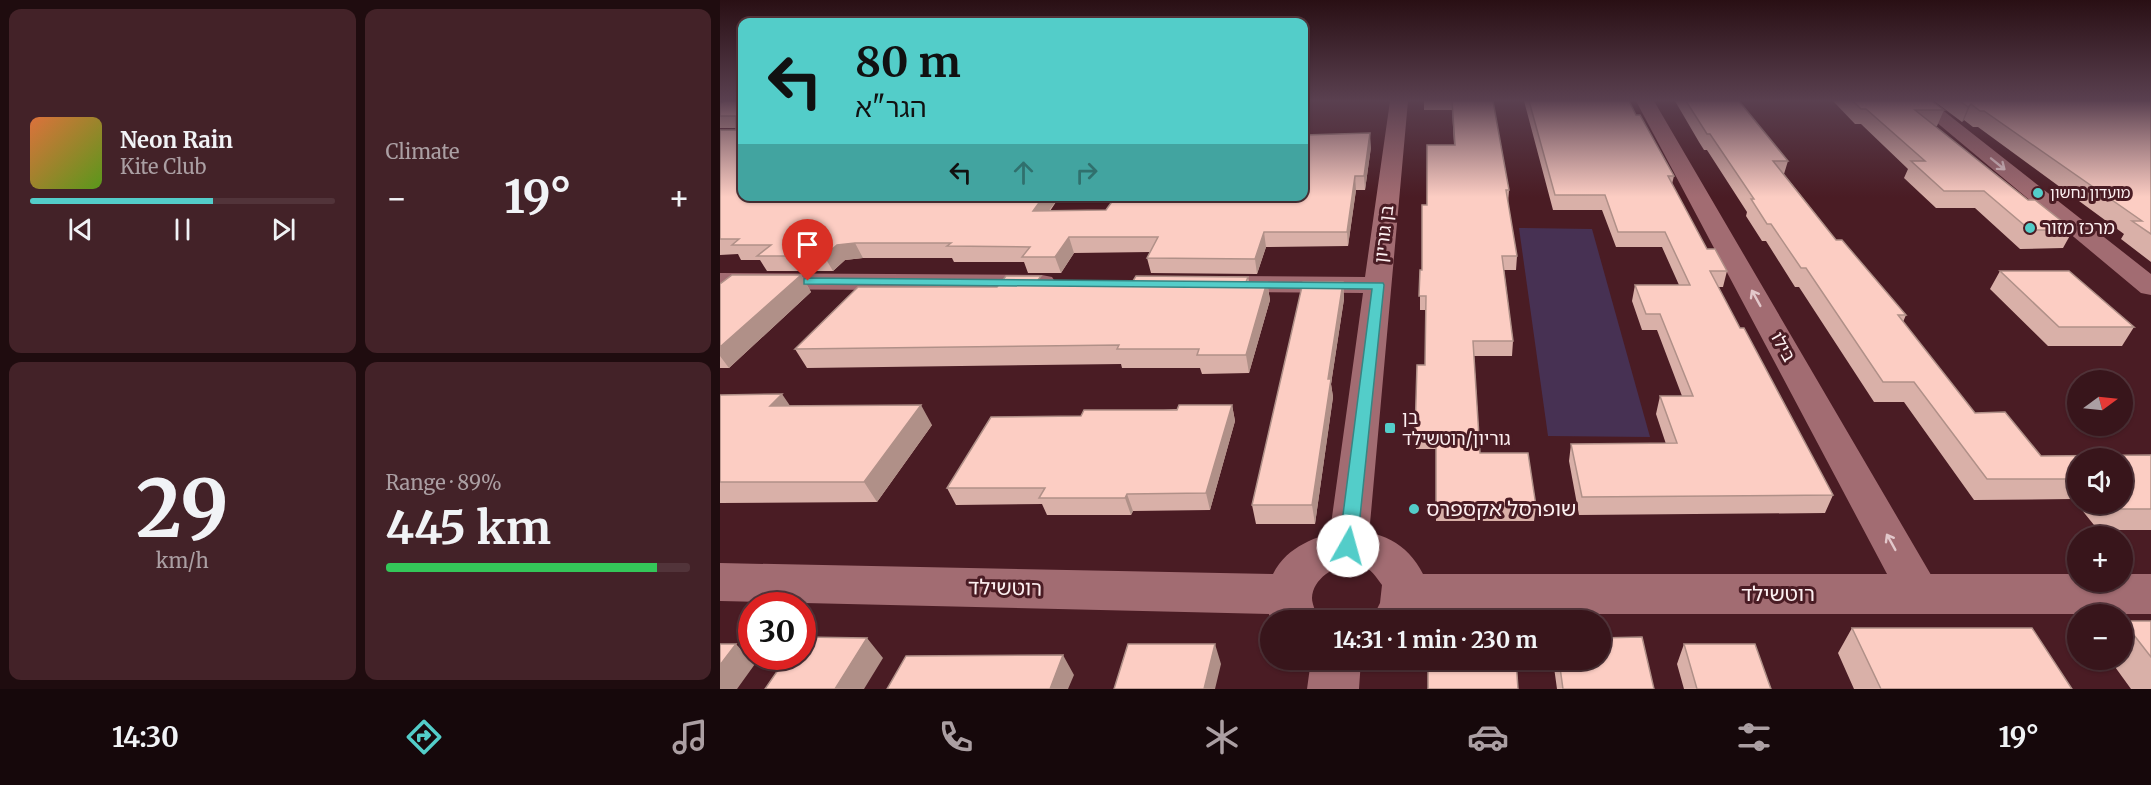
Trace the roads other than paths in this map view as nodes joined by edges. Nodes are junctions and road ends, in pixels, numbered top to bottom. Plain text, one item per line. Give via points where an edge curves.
1 (1385, 133) edge
2 (1664, 133) edge
3 (1960, 133) edge
4 (720, 281) edge
5 (1067, 283) edge
6 (1199, 284) edge
7 (1378, 285) junction
8 (2151, 287) edge
9 (1348, 546) junction
10 (720, 582) edge
11 (1919, 593) junction
12 (2151, 594) edge
13 (1293, 607) edge
14 (1400, 607) edge
15 (1335, 670) edge
16 (1333, 689) edge

1 - 7 street, בן גוריון
11 -> 2 street, בילו
3 -> 8 street
4 - 5 street
6 - 7 street
7 - 9 street, בן גוריון
9 - 13 street via 1328,550 1298,573 1292,584
9 - 14 street via 1384,554 1397,566 1404,582
10 - 13 street, רוטשילד
11 - 12 street, רוטשילד
11 - 14 street, רוטשילד
15 - 16 street

